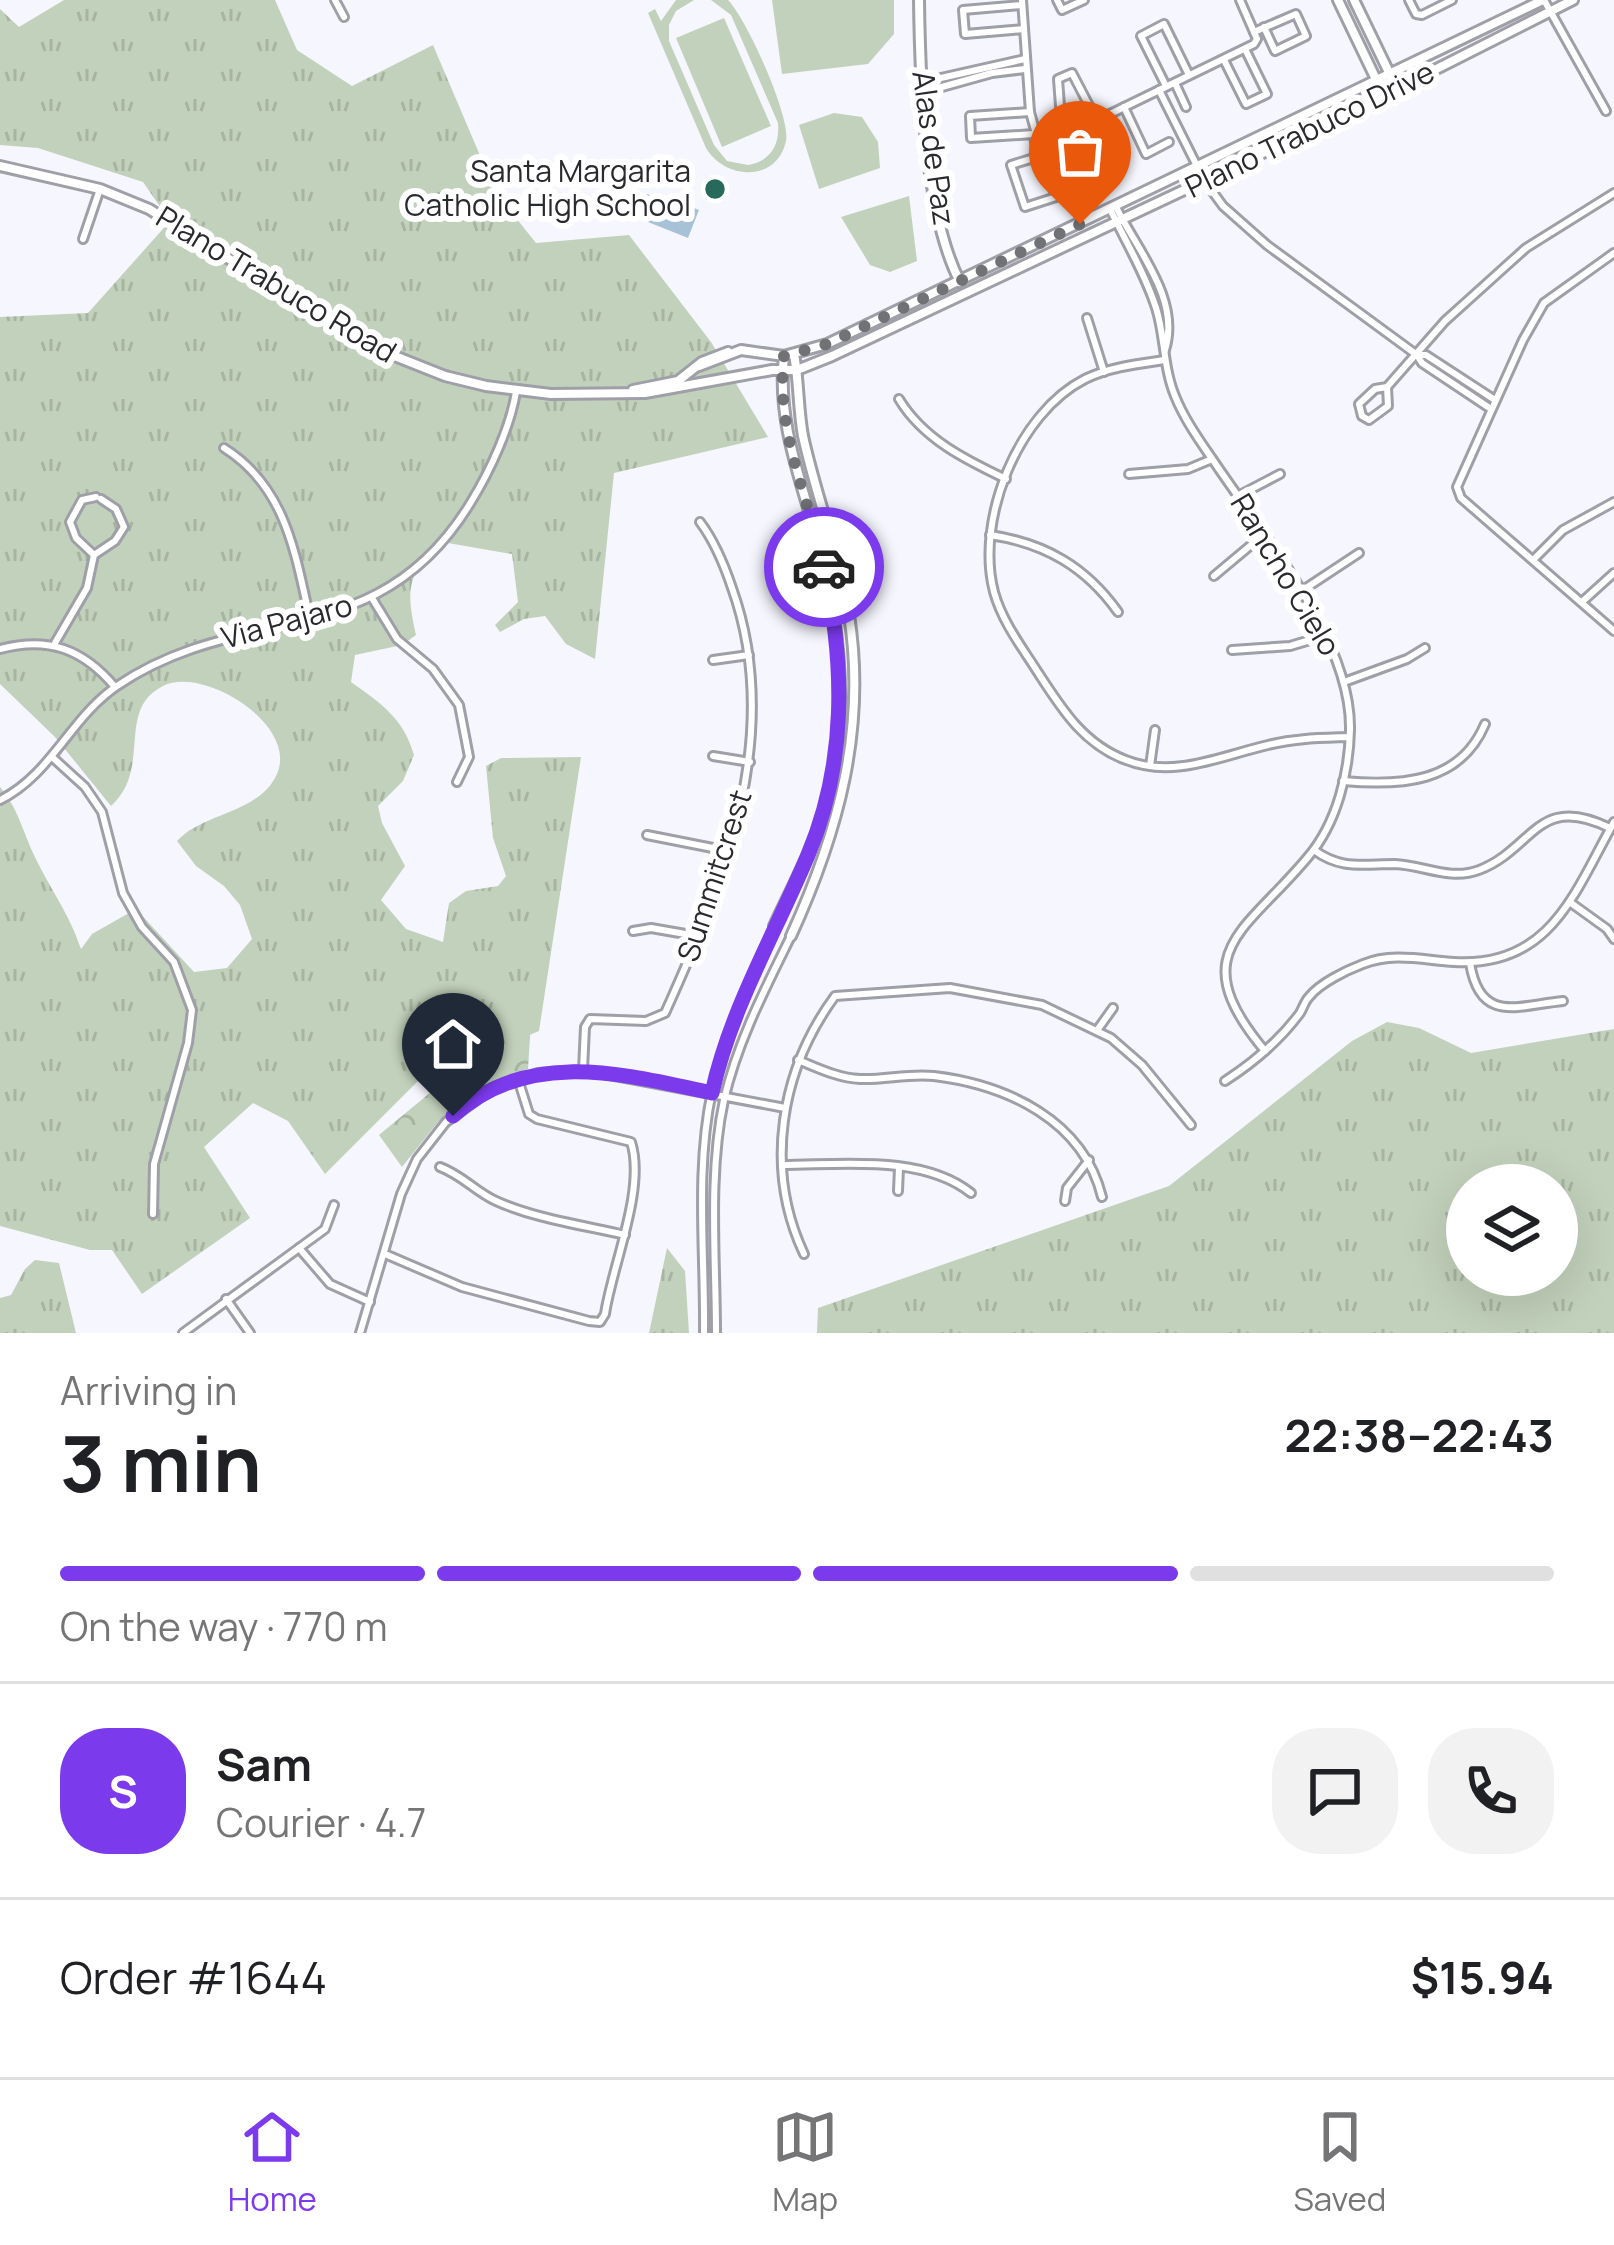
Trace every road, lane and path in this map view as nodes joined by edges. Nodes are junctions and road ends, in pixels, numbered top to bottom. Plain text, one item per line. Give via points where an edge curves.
1 (335, 0) edge
2 (919, 0) edge
3 (1057, 0) edge
4 (1084, 0) edge
5 (1240, 0) edge
6 (1338, 0) edge
7 (1354, 0) edge
8 (1409, 0) edge
9 (1452, 0) edge
10 (1544, 0) edge
11 (1573, 0) edge
12 (1022, 3) edge
13 (1550, 12) junction
14 (344, 17) dead end
15 (1264, 28) junction
16 (1024, 29) junction
17 (1254, 32) junction
18 (1245, 49) junction
19 (1025, 58) junction
20 (1224, 59) junction
21 (1026, 69) junction
22 (1390, 74) junction
23 (1189, 75) junction
24 (1376, 81) junction
25 (1166, 86) junction
26 (923, 87) junction
27 (1397, 89) junction
28 (1384, 95) junction
29 (1124, 107) junction
30 (1186, 107) dead end
31 (1606, 111) dead end
32 (1030, 112) junction
33 (1097, 121) junction
34 (1062, 133) junction
35 (1034, 134) junction
36 (1169, 142) dead end
37 (1037, 157) junction
38 (0, 166) edge
39 (1197, 166) junction
40 (1204, 180) junction
41 (100, 189) junction
42 (1614, 194) edge
43 (1113, 208) junction
44 (1119, 221) junction
45 (83, 239) dead end
46 (1614, 253) edge
47 (959, 280) junction
48 (1161, 288) junction
49 (965, 292) junction
50 (1150, 292) junction
51 (1162, 312) junction
52 (1087, 318) dead end
53 (789, 355) junction
54 (1417, 355) junction
55 (1164, 356) junction
56 (782, 370) junction
57 (797, 370) junction
58 (1103, 372) junction
59 (1387, 387) junction
60 (626, 391) junction
61 (516, 392) junction
62 (899, 399) dead end
63 (1493, 404) junction
64 (224, 448) dead end
65 (1213, 459) junction
66 (1280, 473) dead end
67 (1129, 474) dead end
68 (1006, 479) junction
69 (1238, 496) junction
70 (1614, 502) edge
71 (700, 522) dead end
72 (990, 535) junction
73 (1263, 535) junction
74 (1359, 553) dead end
75 (94, 555) junction
76 (1534, 559) junction
77 (1614, 573) edge
78 (1214, 576) dead end
79 (1300, 592) junction
80 (372, 598) junction
81 (1583, 601) junction
82 (1118, 612) dead end
83 (310, 620) junction
84 (1614, 631) edge
85 (1327, 635) junction
86 (55, 644) junction
87 (1425, 648) dead end
88 (0, 649) edge
89 (1232, 650) dead end
90 (749, 655) junction
91 (713, 660) dead end
92 (1344, 682) junction
93 (115, 687) junction
94 (1485, 724) dead end
95 (1155, 730) dead end
96 (1349, 737) junction
97 (713, 756) dead end
98 (52, 757) junction
99 (750, 762) junction
100 (1150, 766) junction
101 (1343, 781) junction
102 (457, 782) dead end
103 (0, 800) edge
104 (1612, 825) edge
105 (647, 835) dead end
106 (1314, 850) junction
107 (728, 851) junction
108 (1571, 903) junction
109 (774, 926) joint
110 (633, 931) dead end
111 (697, 936) junction
112 (791, 936) joint
113 (1614, 939) edge
114 (764, 954) junction
115 (778, 961) junction
116 (1470, 963) junction
117 (1563, 1000) dead end
118 (1113, 1008) dead end
119 (1098, 1030) junction
120 (1265, 1051) junction
121 (798, 1060) junction
122 (584, 1070) junction
123 (518, 1079) junction
124 (1225, 1081) dead end
125 (712, 1093) junction
126 (725, 1096) junction
127 (785, 1108) junction
128 (1191, 1126) dead end
129 (1088, 1160) junction
130 (782, 1165) junction
131 (440, 1167) dead end
132 (899, 1168) junction
133 (898, 1191) dead end
134 (971, 1193) dead end
135 (1102, 1197) dead end
136 (1065, 1201) dead end
137 (334, 1204) dead end
138 (153, 1214) dead end
139 (625, 1235) junction
140 (299, 1248) junction
141 (384, 1253) junction
142 (804, 1254) dead end
143 (226, 1300) junction
144 (370, 1302) junction
145 (183, 1333) edge
146 (250, 1333) edge
147 (360, 1333) edge
148 (704, 1333) edge
149 (716, 1333) edge

1 - 14 street
2 - 26 street, Alas de Paz
3 - 4 street via 1062,10
5 - 17 street
6 - 24 street
7 - 22 street
8 - 9 street via 1422,15
10 - 13 street
10 - 22 street, Plano Trabuco Drive
11 - 13 street, Plano Trabuco Drive
12 - 16 street
12 - 16 street via 962,10 964,34
13 - 27 street, Plano Trabuco Drive
13 - 31 street
15 - 15 street via 1296,14 1306,36 1275,51
15 - 17 street
16 - 19 street
17 - 18 street
18 - 20 street
18 - 20 street via 1267,94 1246,104
19 - 21 street
19 - 26 street
20 - 23 street
21 - 26 street
21 - 32 street
22 - 24 street, Plano Trabuco Drive
22 - 27 street
23 - 25 street
23 - 25 street via 1164,25 1153,30 1141,36
24 - 28 street
24 - 39 street, Plano Trabuco Drive
25 - 29 street
25 - 30 street
25 - 39 street
26 - 47 street, Alas de Paz via 940,215
27 - 28 street, Plano Trabuco Drive
28 - 40 street, Plano Trabuco Drive
29 - 33 street
29 - 36 street via 1146,154
32 - 35 street
32 - 35 street via 970,116 971,138
33 - 34 street
33 - 34 street via 1072,73 1058,80
34 - 35 street
35 - 37 street
37 - 37 street via 1056,197 1025,207 1011,165
38 - 41 street, Plano Trabuco Road
39 - 40 street
39 - 43 street, Plano Trabuco Drive
40 - 44 street, Plano Trabuco Drive
40 - 54 street via 1241,225
41 - 45 street
41 - 61 street, Plano Trabuco Road via 170,219 367,345 445,376
42 - 54 street via 1526,248
43 - 44 street, Rancho Cielo
43 - 47 street, Plano Trabuco Drive
44 - 48 street, Rancho Cielo
44 - 49 street, Plano Trabuco Drive
44 - 50 street, Rancho Cielo
46 - 63 street via 1544,303
47 - 49 street, Alas de Paz
47 - 53 street, Plano Trabuco Drive
48 - 50 street
48 - 51 street, Rancho Cielo
49 - 57 street, Plano Trabuco Drive
50 - 51 street, Rancho Cielo
51 - 55 street, Rancho Cielo
52 - 58 street
53 - 56 street
53 - 57 street
53 - 60 street, Plano Trabuco Road via 734,352 678,381
54 - 59 street
54 - 63 street
55 - 58 street
55 - 65 street, Rancho Cielo via 1175,398
56 - 57 street, Plano Trabuco Drive
56 - 60 street, Plano Trabuco Road
56 - 109 street via 788,435 835,626 840,701 825,807
57 - 112 street via 802,431 849,614 854,724 837,821
58 - 68 street via 1078,383 1028,429
59 - 59 street via 1366,394 1362,416 1383,414
60 - 61 street, Plano Trabuco Road
61 - 80 street, Via Pajaro via 458,524 421,566
62 - 68 street via 952,451
63 - 76 street via 1457,493
64 - 83 street via 248,463 279,508
65 - 67 street
65 - 69 street, Rancho Cielo
66 - 69 street
68 - 72 street
69 - 73 street, Rancho Cielo
70 - 76 street via 1563,530
71 - 90 street, Summitcrest via 728,576
72 - 82 street via 1066,560
72 - 100 street via 1000,609 1061,708 1098,745
73 - 78 street
73 - 79 street, Rancho Cielo
74 - 79 street
75 - 75 street via 124,527 99,498 82,500 70,522
75 - 86 street via 87,588
76 - 81 street
77 - 81 street
79 - 85 street, Rancho Cielo
80 - 83 street, Via Pajaro
80 - 102 street via 397,639 459,705 469,758
81 - 84 street
83 - 93 street, Via Pajaro via 178,653
85 - 89 street
85 - 92 street, Rancho Cielo
86 - 88 street
86 - 93 street
87 - 92 street
90 - 91 street
90 - 99 street, Summitcrest
92 - 96 street, Rancho Cielo
93 - 98 street, Via Pajaro
94 - 101 street via 1466,756 1443,771 1384,784
95 - 100 street
96 - 100 street via 1270,744 1178,768
96 - 101 street, Rancho Cielo
97 - 99 street
98 - 103 street, Via Pajaro
98 - 138 street via 102,812 123,893 174,962 192,1010 154,1164
99 - 107 street, Summitcrest
101 - 106 street, Rancho Cielo
104 - 106 street via 1552,818 1474,872 1349,866
104 - 108 street
105 - 107 street
106 - 120 street, Rancho Cielo via 1238,931 1226,960 1232,1006
107 - 111 street, Summitcrest
108 - 113 street
108 - 116 street via 1553,926 1506,956
109 - 114 street
110 - 111 street
111 - 122 street, Summitcrest via 658,1018 590,1019
112 - 115 street
114 - 115 street
114 - 125 street
115 - 126 street
116 - 117 street via 1477,987 1503,1008
116 - 120 street via 1411,957 1363,964 1310,994
118 - 119 street
119 - 121 street via 1042,1005 982,992 845,994 829,1004
119 - 128 street via 1142,1065
120 - 124 street
121 - 127 street
121 - 129 street via 860,1079 938,1077 1020,1100 1054,1120
122 - 123 street
122 - 125 street
123 - 139 street via 529,1114 631,1142
123 - 141 street via 474,1099 434,1134 405,1184
125 - 126 street
125 - 148 street
126 - 127 street
126 - 149 street
127 - 130 street
129 - 135 street
129 - 136 street
130 - 132 street
130 - 142 street
131 - 139 street via 513,1208
132 - 133 street
132 - 134 street via 943,1175
137 - 140 street via 325,1229
139 - 141 street via 600,1322 462,1287
140 - 143 street
140 - 144 street via 330,1284
141 - 144 street
143 - 145 street
143 - 146 street
144 - 147 street

